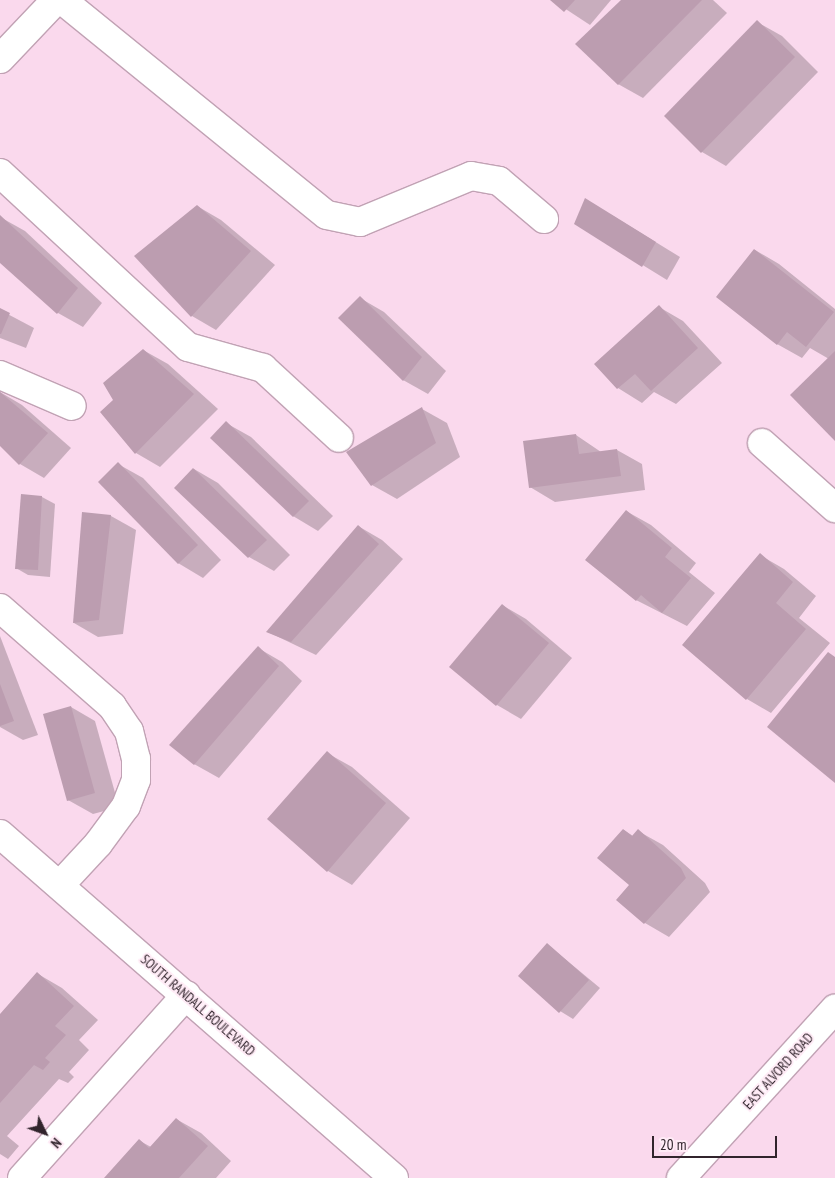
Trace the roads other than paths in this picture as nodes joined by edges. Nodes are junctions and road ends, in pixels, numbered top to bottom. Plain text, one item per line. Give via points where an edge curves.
1 (56, 0) edge
2 (62, 0) edge
3 (0, 58) edge
4 (0, 173) edge
5 (544, 219) dead end
6 (0, 374) edge
7 (72, 406) dead end
8 (339, 438) dead end
9 (762, 443) dead end
10 (835, 508) edge
11 (0, 608) edge
12 (0, 834) edge
13 (60, 885) junction
14 (186, 995) junction
15 (835, 1009) edge
16 (22, 1178) edge
17 (394, 1178) edge
18 (682, 1178) edge

1 - 3 street
2 - 5 street via 327,215 360,222 471,176 498,181
4 - 8 street via 188,347 263,368
6 - 7 street
9 - 10 street
11 - 13 street via 112,706 129,731 136,759 136,780 126,806 98,844
12 - 13 street, SOUTH RANDALL BOULEVARD
13 - 14 street, SOUTH RANDALL BOULEVARD
14 - 16 street
14 - 17 street, SOUTH RANDALL BOULEVARD
15 - 18 street, EAST ALVORD ROAD

